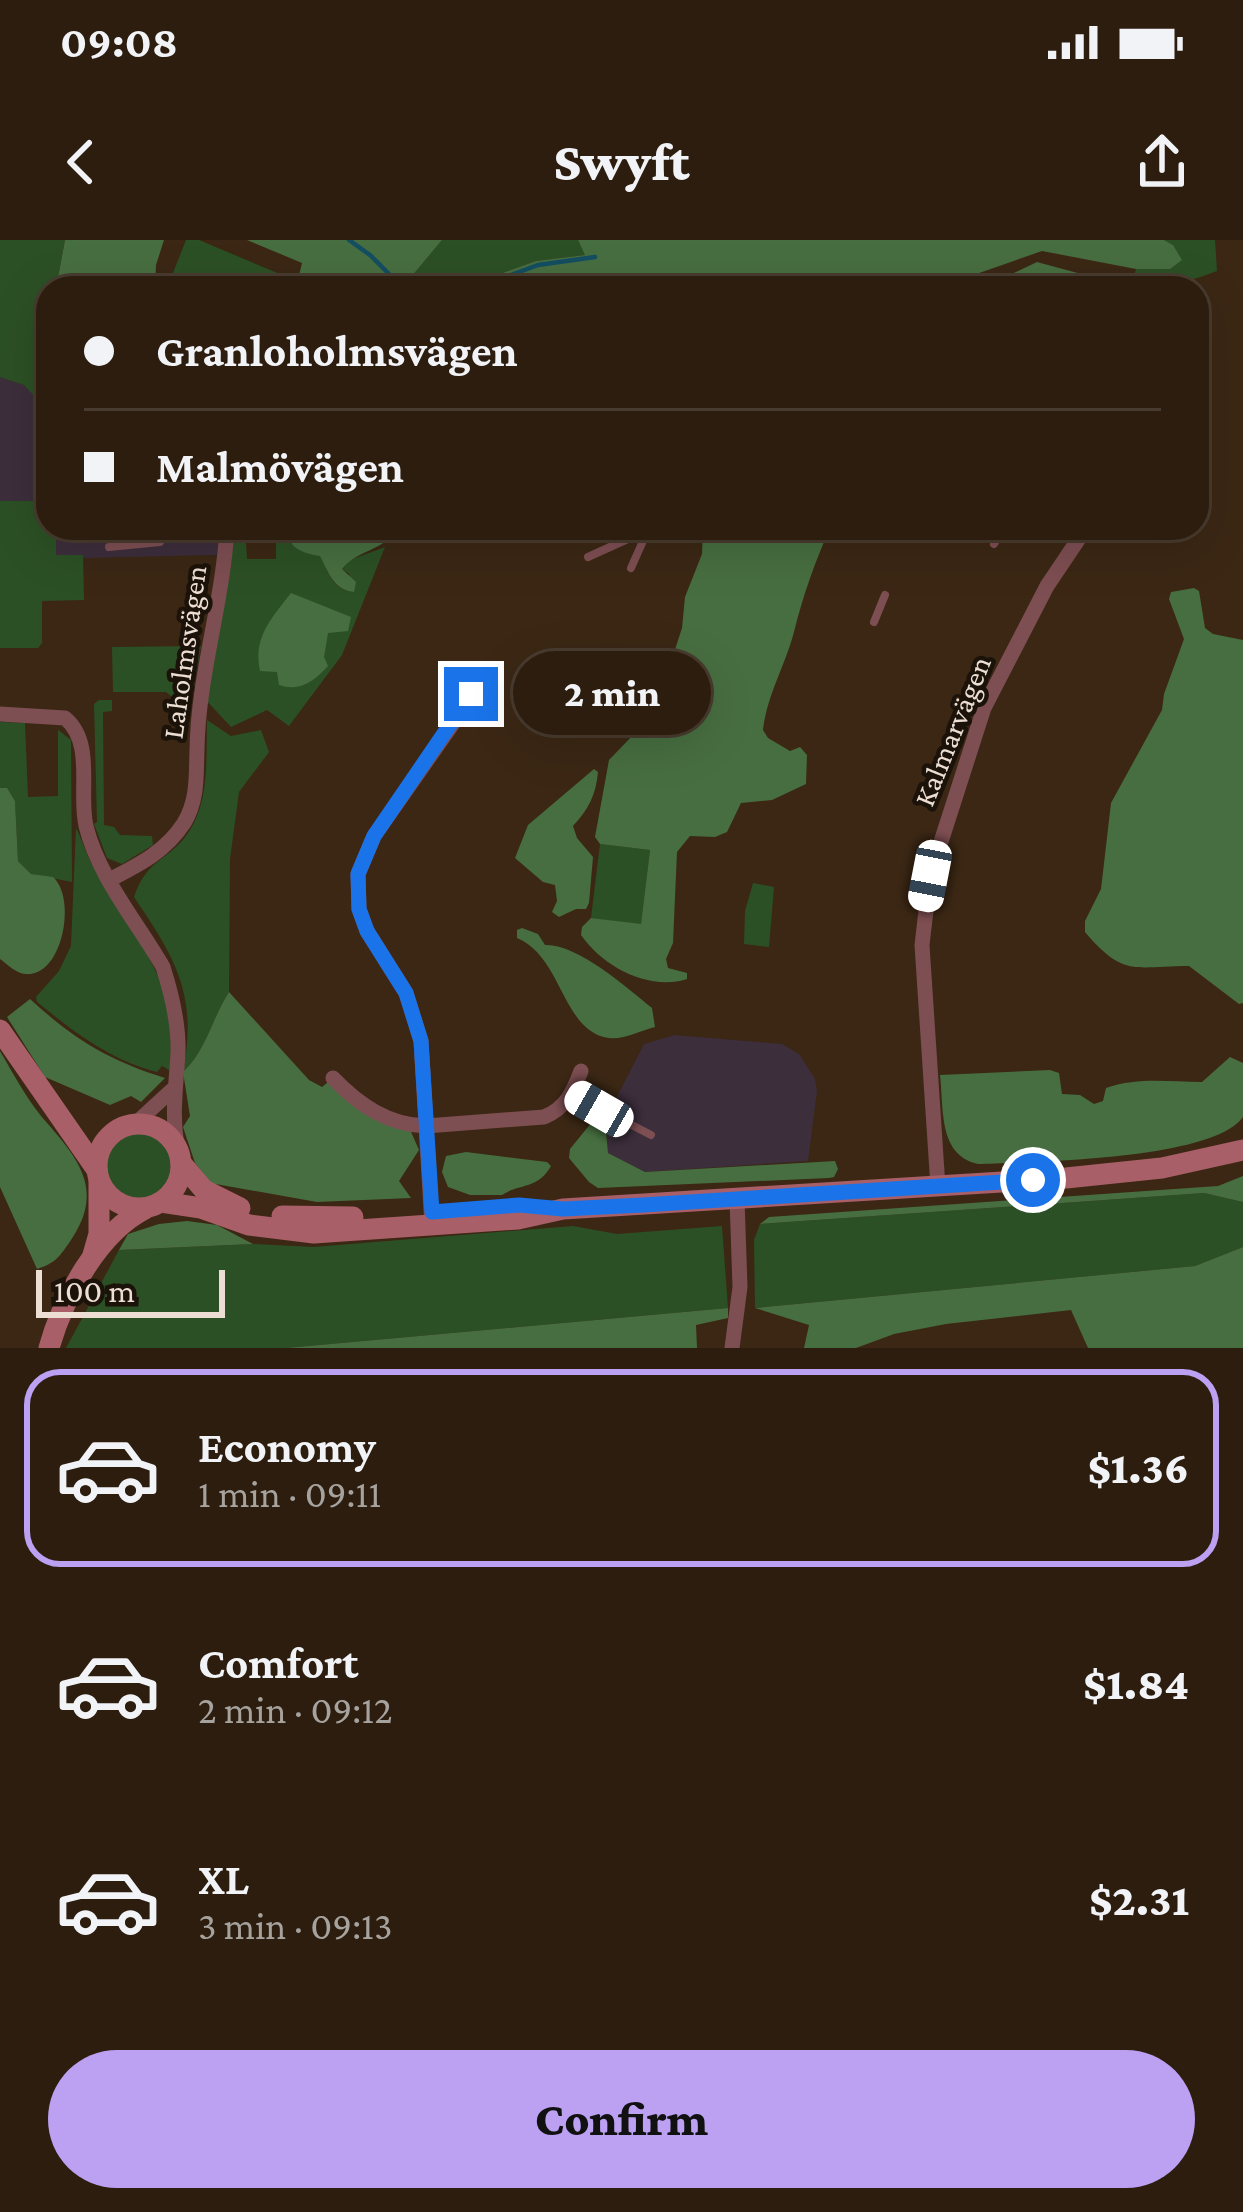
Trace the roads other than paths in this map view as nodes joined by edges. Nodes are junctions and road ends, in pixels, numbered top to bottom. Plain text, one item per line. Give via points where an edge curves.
1 (224, 540) edge
2 (626, 540) edge
3 (645, 540) edge
4 (996, 540) edge
5 (1078, 540) edge
6 (160, 542) dead end
7 (994, 544) dead end
8 (109, 547) dead end
9 (588, 557) dead end
10 (631, 568) dead end
11 (885, 595) dead end
12 (874, 622) dead end
13 (477, 689) dead end
14 (0, 714) edge
15 (111, 879) junction
16 (0, 1030) edge
17 (581, 1071) dead end
18 (334, 1078) dead end
19 (173, 1088) junction
20 (572, 1094) junction
21 (60, 1115) junction
22 (129, 1125) junction
23 (426, 1126) junction
24 (651, 1135) dead end
25 (1243, 1150) edge
26 (180, 1157) junction
27 (98, 1175) junction
28 (938, 1187) junction
29 (737, 1199) junction
30 (154, 1205) junction
31 (432, 1219) junction
32 (92, 1261) junction
33 (49, 1348) edge
34 (732, 1348) edge

1 - 15 street, Laholmsvägen via 197,707 196,795 169,842
2 - 9 lane
3 - 10 lane
4 - 7 lane
5 - 28 street, Kalmarvägen via 984,709 930,876 922,945
6 - 8 lane
11 - 12 lane
13 - 23 street via 374,836 358,874 367,931 416,1018
14 - 15 street via 54,716 74,726 85,822
15 - 19 street via 163,967 177,1023
16 - 21 street
17 - 20 street
18 - 23 street via 369,1109
19 - 22 street
19 - 26 street
20 - 23 street via 557,1112 528,1121
20 - 24 lane
21 - 22 street via 82,1125
21 - 27 street
22 - 26 street via 163,1131
22 - 27 street via 103,1143
23 - 31 street
25 - 28 street via 1162,1168
26 - 30 street via 176,1186
26 - 31 street via 204,1190 254,1212
27 - 30 street via 121,1204
27 - 32 street
28 - 29 street
29 - 31 street via 563,1209 518,1220
29 - 34 street
30 - 31 street via 314,1233
30 - 32 street via 116,1228
32 - 33 street

